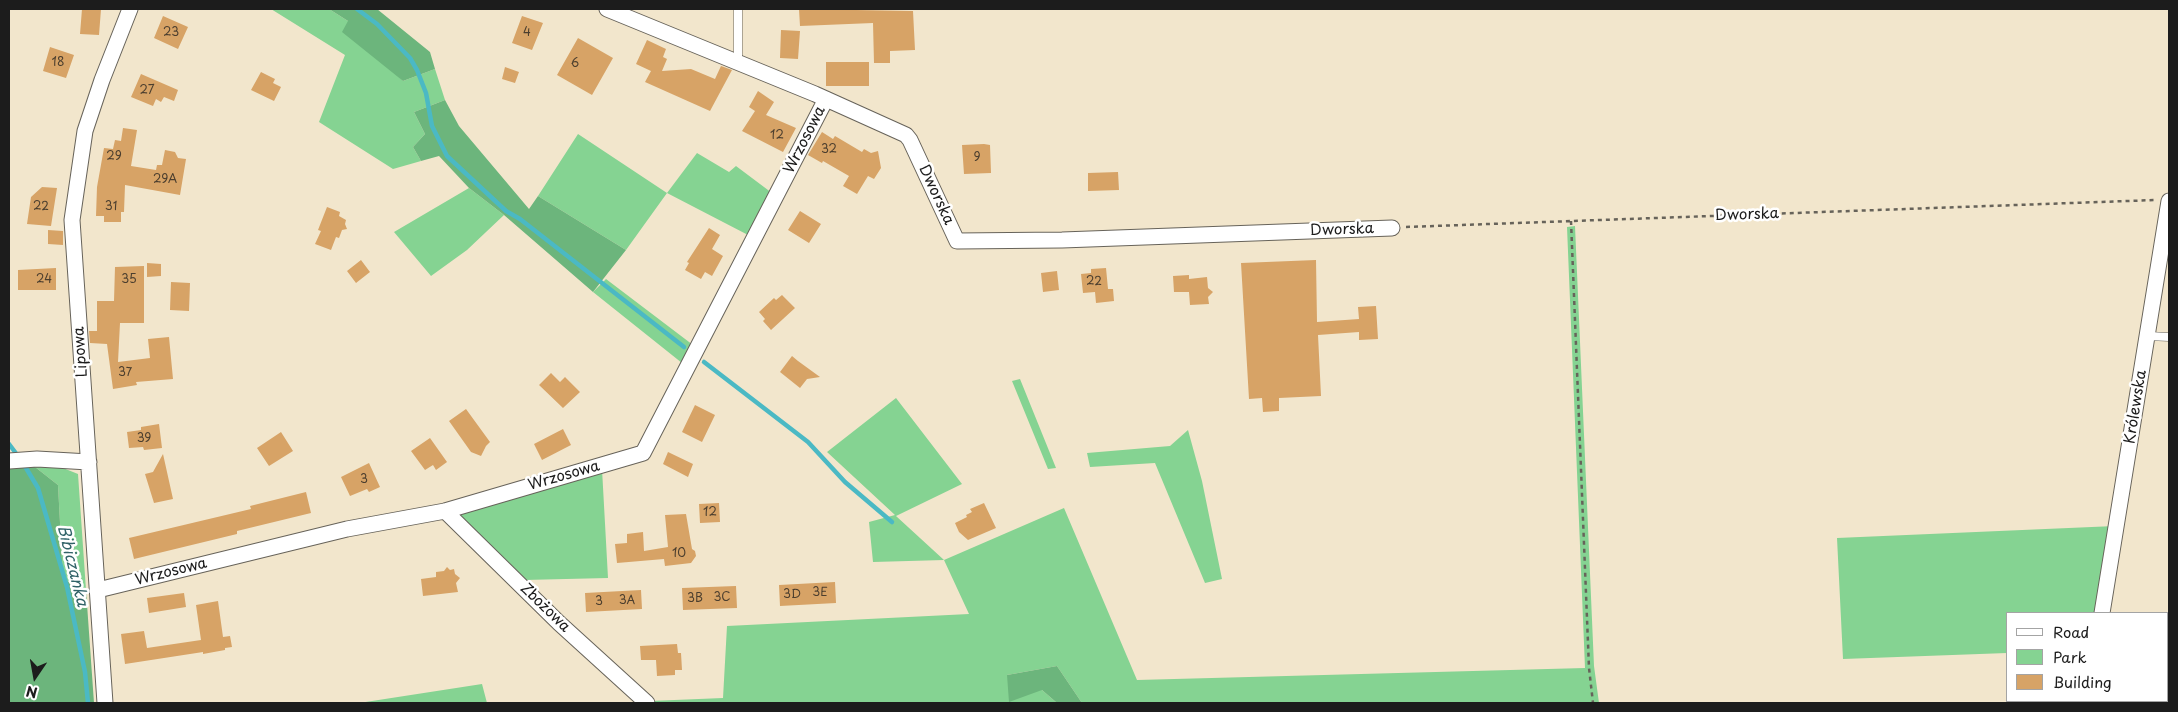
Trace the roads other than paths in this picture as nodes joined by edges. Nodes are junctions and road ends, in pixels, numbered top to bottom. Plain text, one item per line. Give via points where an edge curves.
1 (130, 9) edge
2 (607, 9) edge
3 (738, 9) edge
4 (738, 62) junction
5 (826, 99) junction
6 (2169, 202) edge
7 (1392, 228) road end
8 (2148, 336) junction
9 (2169, 337) edge
10 (9, 461) edge
11 (89, 462) junction
12 (445, 511) junction
13 (98, 590) junction
14 (2102, 612) edge
15 (105, 703) edge
16 (647, 703) edge

1 - 11 street, Lipowa via 85,131 72,220
2 - 4 street, Dworska
3 - 4 lane
4 - 5 street, Dworska
5 - 7 street, Dworska via 906,135 957,241
5 - 12 street, Wrzosowa via 643,453
6 - 8 street, Królewska
8 - 9 lane
8 - 14 street, Królewska
10 - 11 street
11 - 13 street, Lipowa
12 - 13 street, Wrzosowa via 329,533
12 - 16 street, Zbożowa
13 - 15 street, Lipowa

